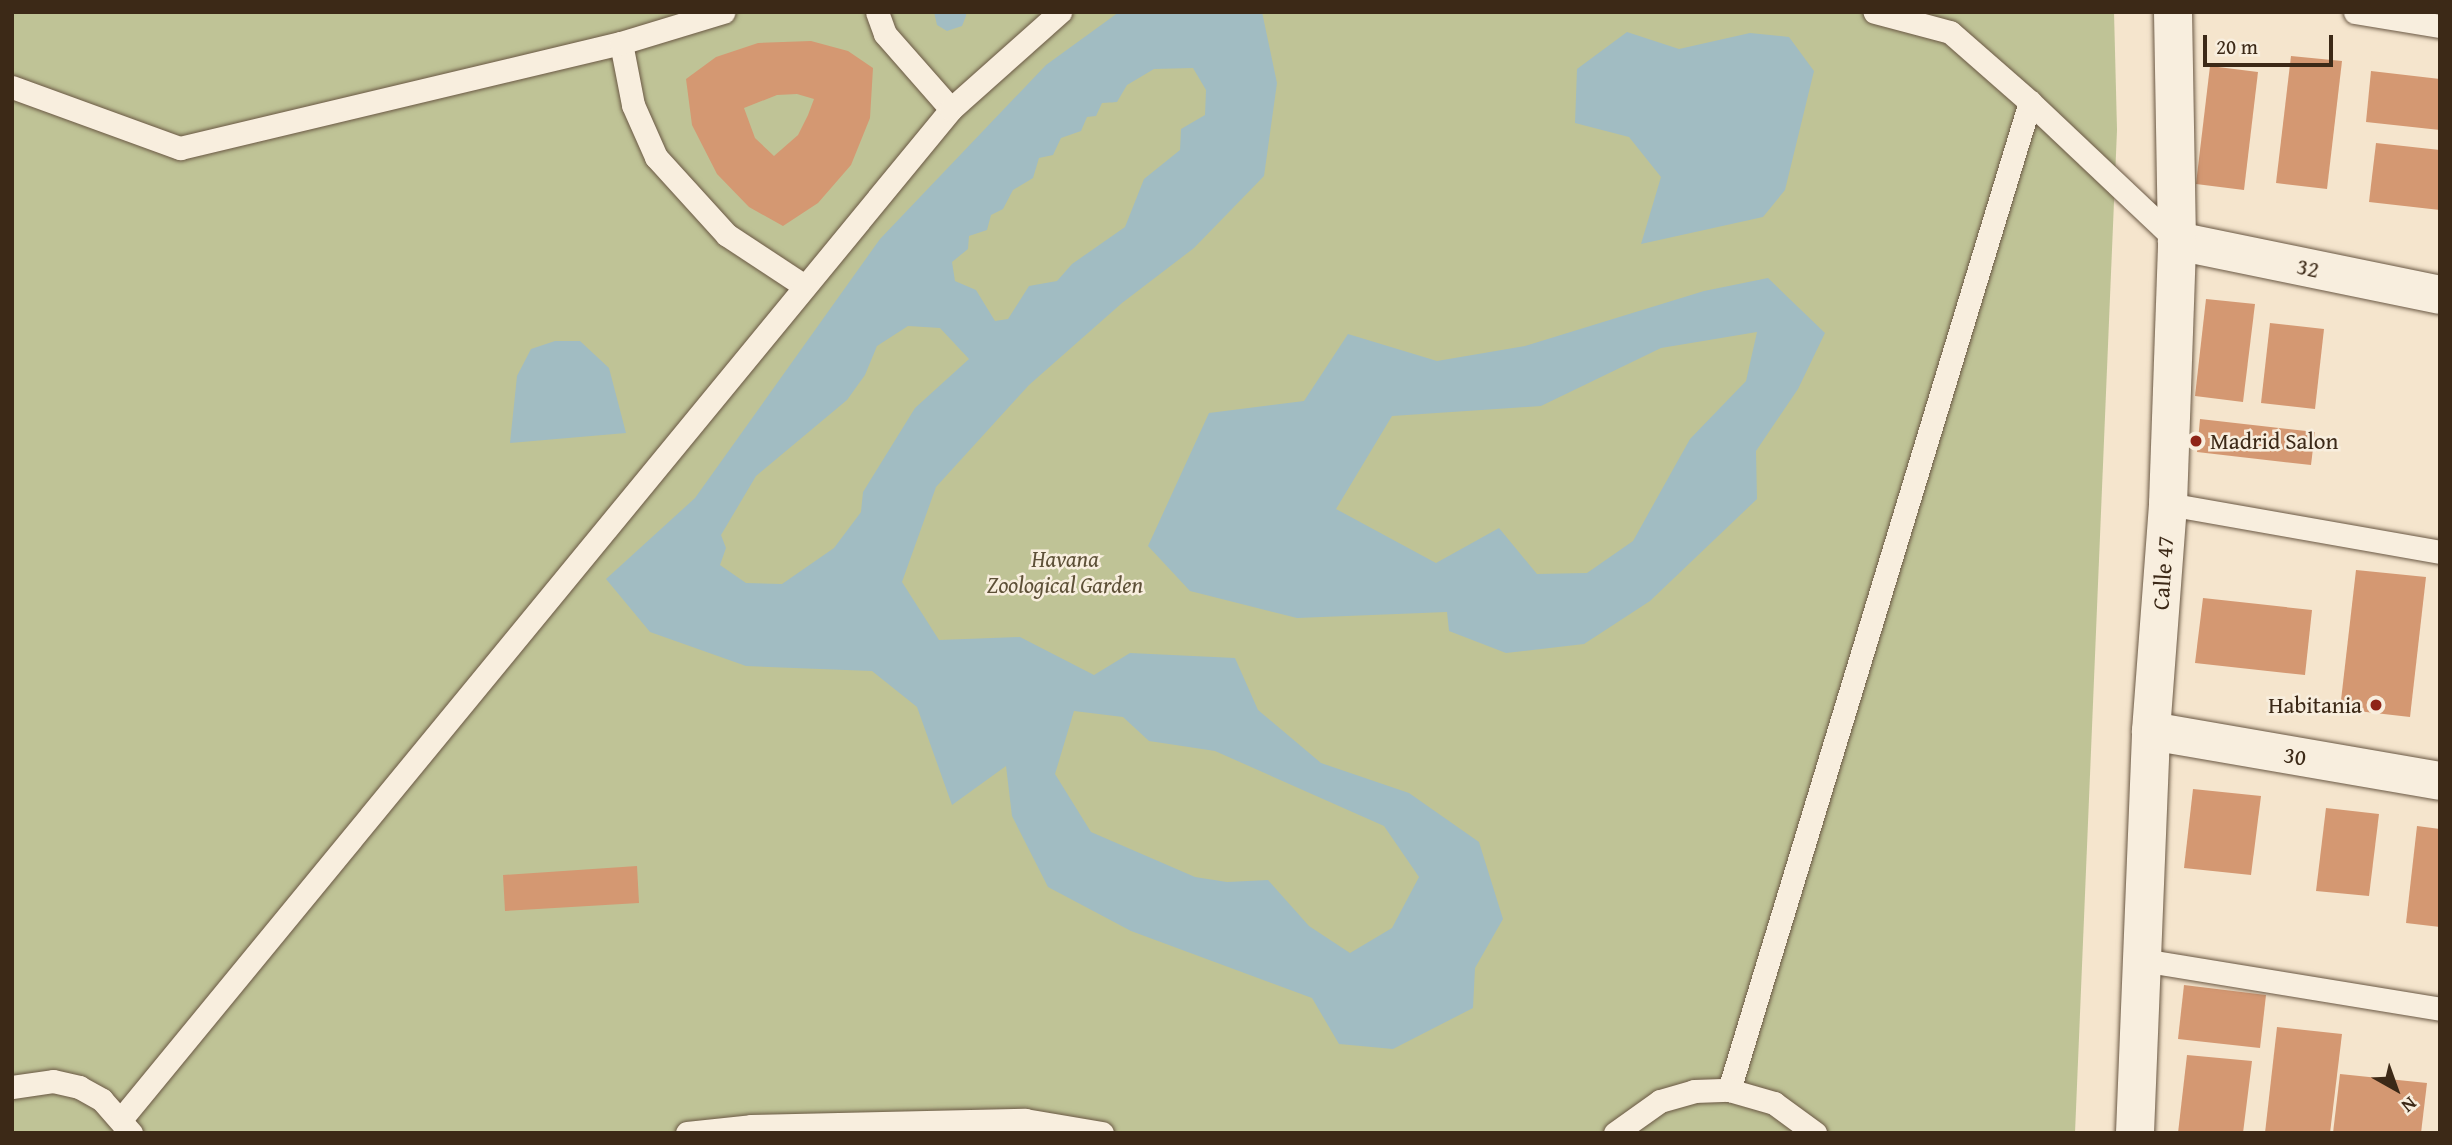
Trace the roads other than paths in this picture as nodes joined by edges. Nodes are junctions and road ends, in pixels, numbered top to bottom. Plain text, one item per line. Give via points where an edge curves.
1 (723, 12) edge
2 (877, 12) edge
3 (1060, 12) edge
4 (1875, 12) edge
5 (2173, 12) edge
6 (2355, 12) edge
7 (2440, 26) edge
8 (621, 43) junction
9 (12, 86) edge
10 (2031, 102) junction
11 (951, 109) junction
12 (2177, 241) junction
13 (803, 285) junction
14 (2440, 295) edge
15 (2168, 504) junction
16 (2440, 552) edge
17 (2151, 731) junction
18 (2440, 780) edge
19 (2142, 960) junction
20 (2440, 1009) edge
21 (12, 1087) edge
22 (1729, 1090) junction
23 (127, 1125) edge
24 (687, 1133) edge
25 (1101, 1133) edge
26 (1615, 1133) edge
27 (1815, 1133) edge
28 (2135, 1133) edge

1 - 8 lane
2 - 11 lane via 885,34
3 - 11 lane
4 - 10 lane via 1950,32
5 - 12 street, Calle 47
6 - 7 lane
8 - 9 lane via 180,148
8 - 13 lane via 633,105 656,157 727,235
10 - 12 lane
10 - 22 lane
11 - 13 lane
12 - 14 street, 32
12 - 15 street, Calle 47
13 - 23 lane
15 - 16 lane
15 - 17 street, Calle 47
17 - 18 street, 30
17 - 19 street, Calle 47
19 - 20 lane
19 - 28 street, Calle 47
21 - 23 lane via 53,1081 79,1087
22 - 26 lane via 1694,1091 1660,1101
22 - 27 lane via 1774,1103
24 - 25 lane via 751,1126 1025,1120

